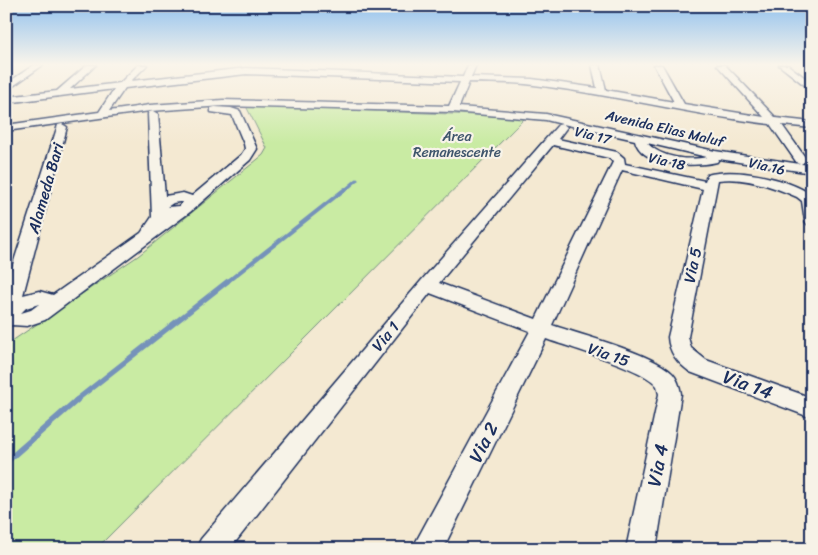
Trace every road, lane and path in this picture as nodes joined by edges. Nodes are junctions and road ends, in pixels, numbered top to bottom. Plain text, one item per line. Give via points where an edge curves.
1 (62, 91) edge
2 (77, 91) edge
3 (120, 91) edge
4 (461, 91) edge
5 (597, 91) edge
6 (672, 91) edge
7 (745, 91) edge
8 (602, 92) joint
9 (60, 93) junction
10 (6, 100) edge
11 (454, 106) junction
12 (681, 107) junction
13 (104, 112) junction
14 (153, 114) junction
15 (6, 123) edge
16 (775, 123) junction
17 (812, 125) edge
18 (6, 128) edge
19 (62, 128) junction
20 (557, 134) joint
21 (6, 136) edge
22 (640, 138) junction
23 (678, 140) junction
24 (715, 151) junction
25 (658, 156) junction
26 (806, 160) edge
27 (680, 161) junction
28 (619, 166) junction
29 (812, 169) edge
30 (648, 172) junction
31 (672, 178) junction
32 (714, 181) junction
33 (156, 189) junction
34 (181, 201) junction
35 (159, 209) junction
36 (812, 221) edge
37 (145, 238) junction
38 (19, 278) junction
39 (427, 285) junction
40 (39, 308) junction
41 (8, 322) edge
42 (540, 328) junction
43 (686, 358) joint
44 (666, 381) joint
45 (812, 408) edge
46 (211, 549) edge
47 (427, 549) edge
48 (641, 549) edge

1 - 9 street
2 - 9 street
3 - 13 street
4 - 11 street
5 - 8 street
6 - 12 street
7 - 16 street
8 - 12 street
9 - 10 street
11 - 13 street, Avenida Elias Maluf via 223,103
11 - 22 street, Avenida Elias Maluf via 546,117
11 - 23 street, Avenida Elias Maluf via 507,107 572,116
12 - 16 street
13 - 15 street, Avenida Elias Maluf
13 - 18 street, Avenida Elias Maluf
14 - 19 street
14 - 33 street
14 - 34 street via 224,110 236,113 251,148 246,157 212,186
16 - 17 street
16 - 26 street
19 - 21 street
19 - 38 street, Alameda Bari
20 - 28 street, Via 17 via 612,154 620,161
20 - 39 street, Via 1
22 - 23 street via 652,136
22 - 24 street, Avenida Elias Maluf
22 - 25 street via 642,146
23 - 24 street, Avenida Elias Maluf
24 - 26 street, Avenida Elias Maluf
24 - 27 street via 713,159 707,161
24 - 29 street, Avenida Elias Maluf
25 - 27 street
25 - 30 street
27 - 31 street
28 - 30 street, Via 18
28 - 42 street, Via 2
30 - 31 street, Via 18
31 - 32 street, Via 18
32 - 36 street, Via 16 via 737,176 794,190 809,199
32 - 43 street, Via 5 via 678,337 678,347
33 - 34 street
33 - 35 street
34 - 35 street via 164,202
34 - 37 street
35 - 37 street via 155,225
37 - 40 street via 86,280
38 - 40 street
38 - 41 street, Alameda Bari
39 - 42 street, Via 15
39 - 46 street, Via 1
40 - 41 street
42 - 44 street, Via 15 via 654,371
42 - 47 street, Via 2
43 - 45 street, Via 14 via 698,366
44 - 48 street, Via 4 via 670,394

